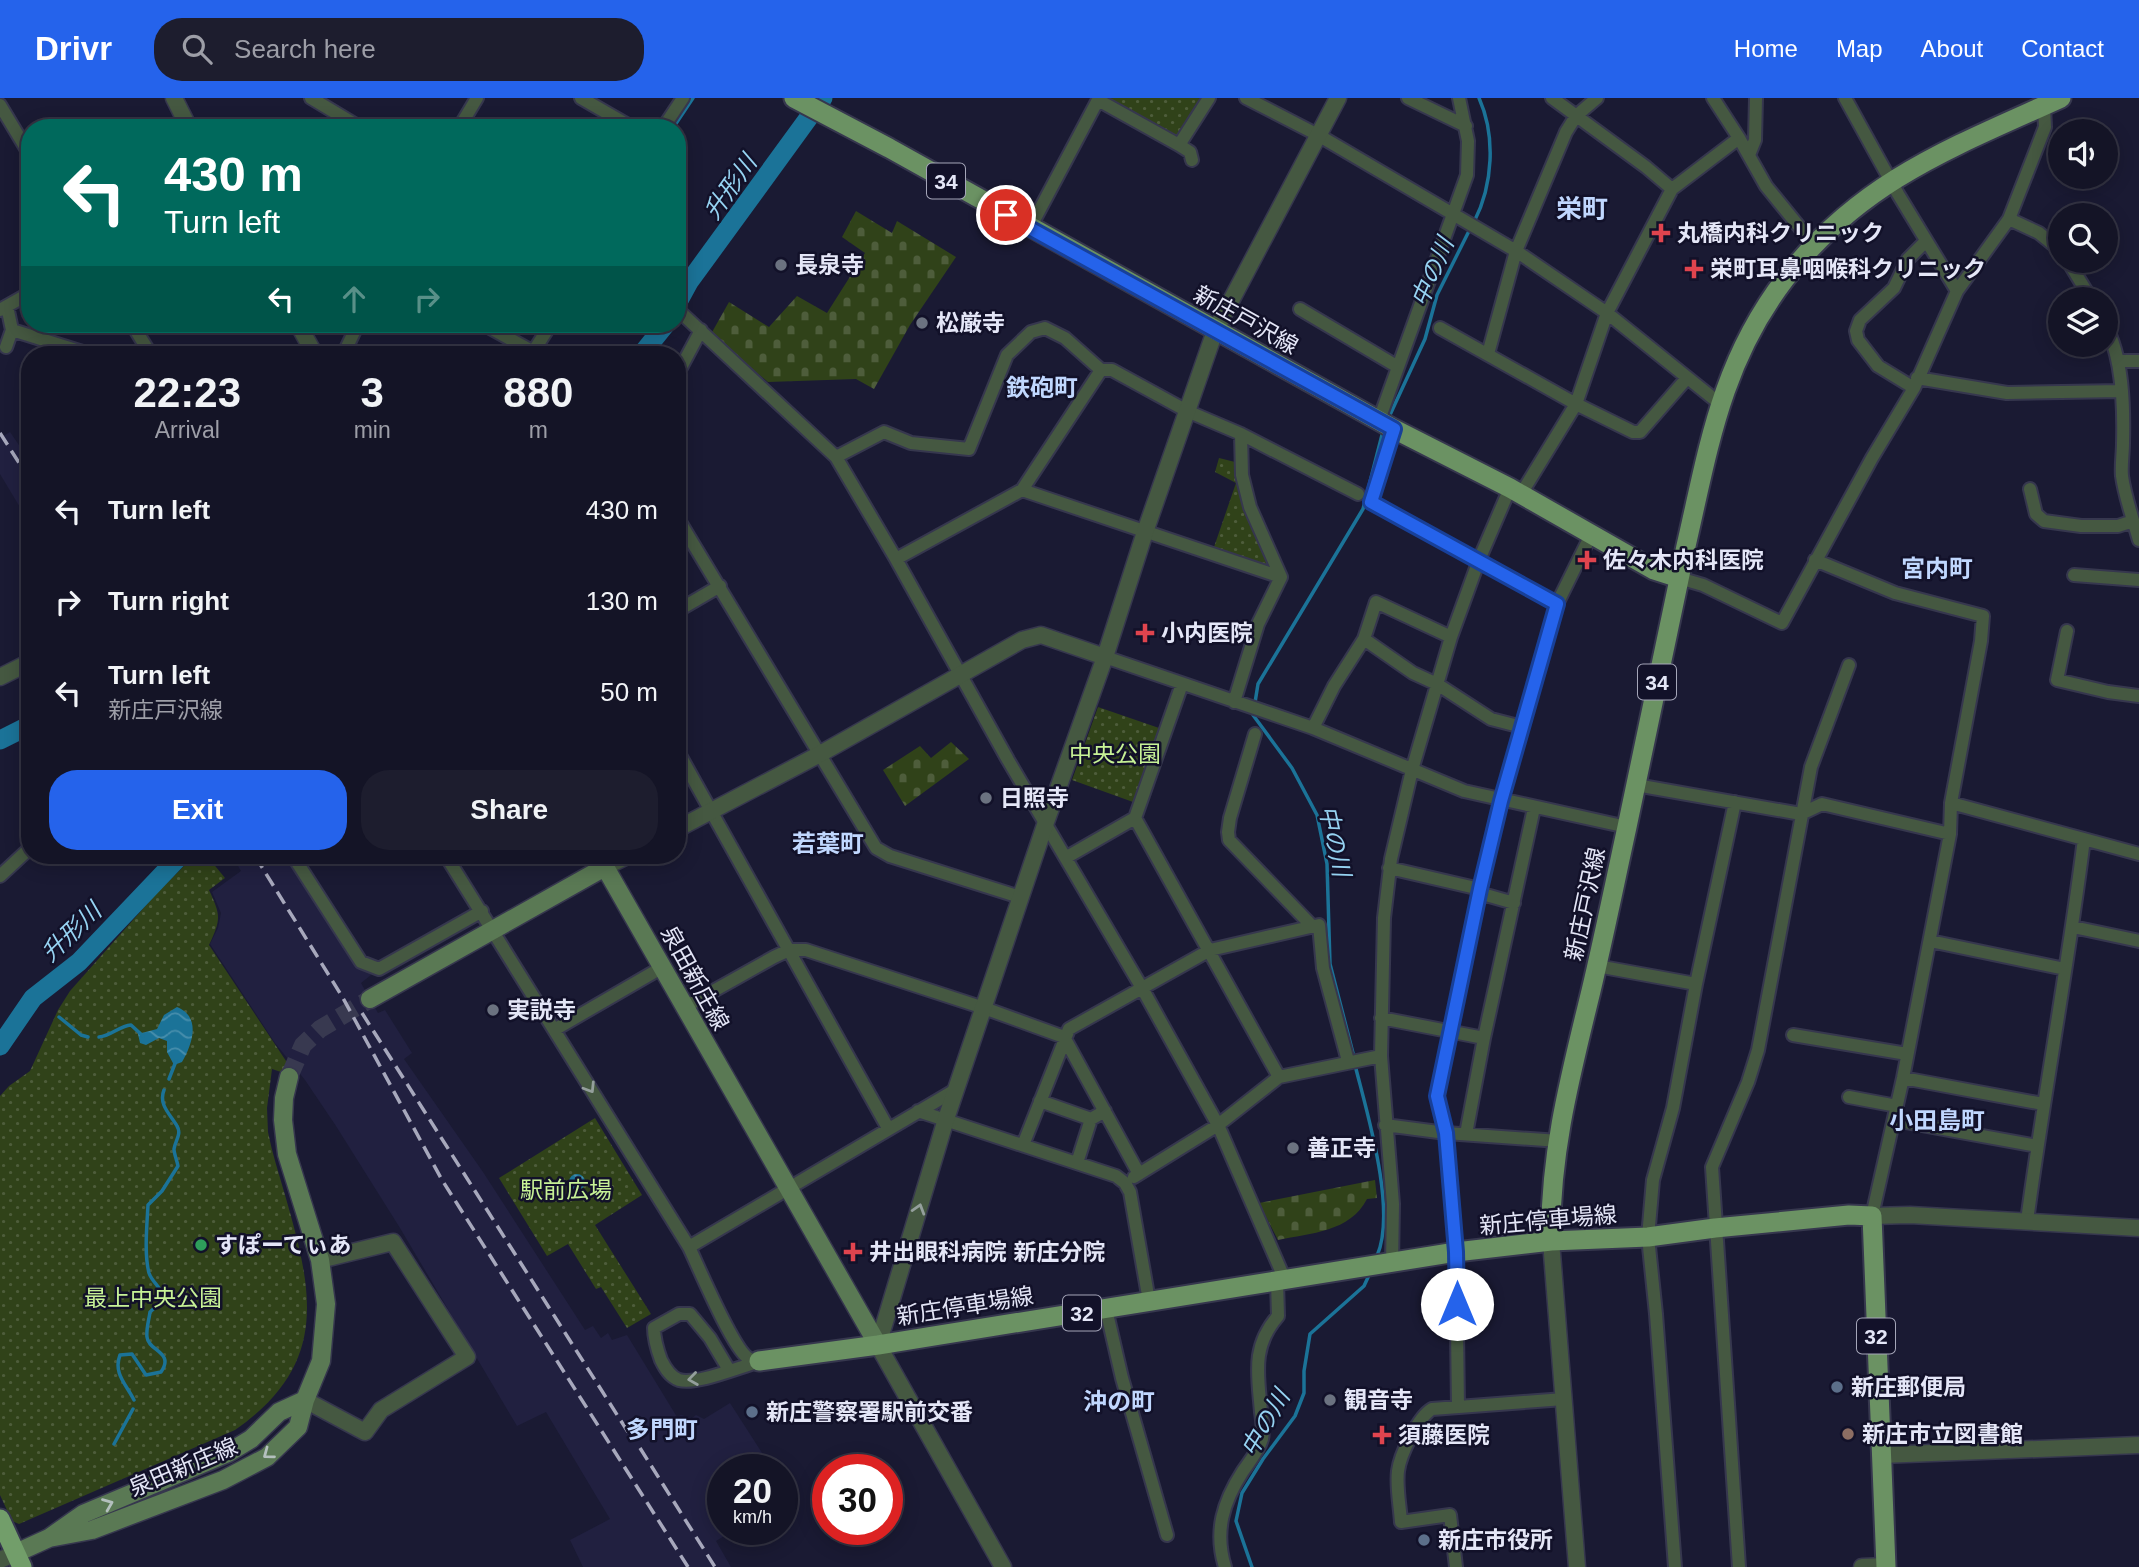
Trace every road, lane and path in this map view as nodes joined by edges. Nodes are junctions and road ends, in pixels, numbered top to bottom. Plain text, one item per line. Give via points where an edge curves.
1 (174, 98) edge
2 (311, 98) edge
3 (477, 98) edge
4 (581, 98) edge
5 (684, 98) edge
6 (794, 98) edge
7 (1209, 98) edge
8 (1246, 98) edge
9 (1338, 98) edge
10 (1408, 98) edge
11 (1459, 98) edge
12 (1552, 98) edge
13 (1597, 98) edge
14 (1713, 98) edge
15 (1756, 98) edge
16 (1845, 98) edge
17 (1099, 99) edge
18 (2052, 102) edge
19 (0, 106) edge
20 (1576, 116) junction
21 (184, 119) edge
22 (346, 119) edge
23 (464, 119) edge
24 (618, 119) edge
25 (669, 119) edge
26 (1466, 126) junction
27 (1318, 135) junction
28 (1739, 138) junction
29 (21, 140) edge
30 (1179, 145) junction
31 (1749, 155) junction
32 (1192, 160) dead end
33 (1890, 181) junction
34 (1672, 189) junction
35 (1456, 215) junction
36 (2009, 219) junction
37 (1030, 228) junction
38 (2048, 240) edge
39 (1926, 241) junction
40 (1814, 245) junction
41 (1516, 251) junction
42 (1957, 291) junction
43 (21, 298) edge
44 (3, 308) edge
45 (1300, 309) dead end
46 (1608, 313) junction
47 (686, 317) edge
48 (1440, 328) dead end
49 (12, 330) junction
50 (701, 330) junction
51 (1215, 331) junction
52 (21, 333) edge
53 (22, 333) edge
54 (499, 333) edge
55 (63, 346) edge
56 (522, 346) edge
57 (6, 347) dead end
58 (1488, 354) junction
59 (2117, 357) edge
60 (686, 358) edge
61 (2118, 361) junction
62 (2139, 361) edge
63 (1398, 367) junction
64 (1101, 370) junction
65 (1687, 378) junction
66 (1916, 383) junction
67 (2121, 391) junction
68 (1720, 403) junction
69 (1576, 404) junction
70 (1187, 411) junction
71 (1386, 425) junction
72 (1241, 434) junction
73 (836, 457) junction
74 (1022, 489) junction
75 (2030, 489) dead end
76 (1516, 491) junction
77 (1358, 494) dead end
78 (2133, 521) junction
79 (686, 531) edge
80 (1145, 532) junction
81 (1591, 535) junction
82 (2139, 540) edge
83 (896, 559) junction
84 (1479, 560) junction
85 (1815, 561) junction
86 (2074, 575) dead end
87 (1281, 577) junction
88 (1679, 578) junction
89 (2139, 580) edge
90 (720, 586) junction
91 (1557, 604) junction
92 (686, 606) edge
93 (2067, 631) dead end
94 (1451, 637) junction
95 (1364, 639) junction
96 (1105, 657) junction
97 (1849, 664) dead end
98 (21, 666) edge
99 (0, 677) edge
100 (960, 677) junction
101 (1182, 684) junction
102 (1437, 684) junction
103 (2139, 696) edge
104 (1240, 705) junction
105 (1521, 727) junction
106 (1313, 728) junction
107 (1255, 734) dead end
108 (820, 754) junction
109 (686, 767) edge
110 (1412, 769) junction
111 (1636, 785) junction
112 (1501, 801) junction
113 (1735, 802) junction
114 (1951, 803) junction
115 (1534, 808) junction
116 (710, 811) junction
117 (1801, 814) junction
118 (1135, 818) junction
119 (1046, 822) junction
120 (686, 824) edge
121 (1627, 827) junction
122 (1950, 834) junction
123 (2084, 839) junction
124 (2139, 854) edge
125 (21, 856) edge
126 (1067, 857) junction
127 (298, 864) edge
128 (451, 864) edge
129 (599, 864) edge
130 (603, 864) edge
131 (1390, 868) junction
132 (0, 876) edge
133 (1479, 891) junction
134 (1020, 897) junction
135 (1514, 902) junction
136 (482, 911) junction
137 (1313, 927) junction
138 (2073, 927) junction
139 (494, 931) junction
140 (1930, 941) junction
141 (2139, 941) edge
142 (789, 950) junction
143 (1210, 950) junction
144 (1597, 966) junction
145 (662, 968) junction
146 (2066, 969) junction
147 (1696, 984) junction
148 (1142, 988) junction
149 (370, 999) tunnel mouth
150 (683, 1007) junction
151 (984, 1008) junction
152 (1381, 1018) junction
153 (554, 1030) junction
154 (1451, 1032) junction
155 (1793, 1035) dead end
156 (1065, 1037) junction
157 (1484, 1038) junction
158 (1907, 1054) junction
159 (1381, 1056) junction
160 (1353, 1060) junction
161 (289, 1077) tunnel mouth
162 (1279, 1077) junction
163 (1902, 1078) junction
164 (957, 1089) junction
165 (1849, 1097) dead end
166 (1040, 1101) junction
167 (2043, 1104) junction
168 (1897, 1106) junction
169 (918, 1111) junction
170 (1105, 1111) junction
171 (946, 1119) junction
172 (1091, 1119) junction
173 (1894, 1120) junction
174 (1218, 1125) junction
175 (1385, 1125) junction
176 (888, 1128) junction
177 (1446, 1133) junction
178 (1466, 1134) junction
179 (1559, 1141) junction
180 (1023, 1145) junction
181 (2037, 1146) junction
182 (1077, 1163) junction
183 (1139, 1174) junction
184 (1125, 1183) junction
185 (788, 1189) junction
186 (1872, 1216) junction
187 (2027, 1221) junction
188 (1715, 1228) junction
189 (2139, 1228) edge
190 (1648, 1237) junction
191 (1551, 1241) junction
192 (689, 1247) junction
193 (1456, 1252) junction
194 (320, 1260) junction
195 (1379, 1265) junction
196 (1281, 1280) junction
197 (1149, 1301) junction
198 (1106, 1309) junction
199 (878, 1345) junction
200 (759, 1362) junction
201 (729, 1370) junction
202 (1564, 1399) junction
203 (305, 1400) junction
204 (1458, 1407) junction
205 (2139, 1445) edge
206 (1881, 1455) junction
207 (0, 1519) edge
208 (1167, 1535) dead end
209 (12, 1560) edge
210 (1003, 1567) edge
211 (1224, 1567) edge
212 (1456, 1567) edge
213 (1577, 1567) edge
214 (1675, 1567) edge
215 (1739, 1567) edge
216 (1862, 1567) edge
217 (1886, 1567) edge

1 - 21 street
2 - 22 street
3 - 23 street
4 - 24 street
5 - 25 street
6 - 37 main road, 新庄戸沢線 / 34
7 - 30 street
8 - 27 street
9 - 27 street
10 - 26 street
11 - 26 street
12 - 20 street
13 - 20 street
14 - 28 street
15 - 31 street via 1755,141
16 - 33 street
17 - 30 street
17 - 37 street
18 - 33 main road, 新庄戸沢線 / 34 via 1940,152
18 - 36 street
19 - 29 street
20 - 34 street
20 - 41 street
26 - 35 street via 1467,175
27 - 35 street
27 - 51 street
28 - 31 street
28 - 34 street
30 - 32 street via 1190,152
31 - 40 street via 1766,186
33 - 39 street
33 - 40 main road, 新庄戸沢線 / 34
34 - 46 street
35 - 41 street
35 - 63 street
36 - 38 street
36 - 42 street
37 - 51 main road, 新庄戸沢線 / 34
39 - 42 street
39 - 66 street via 1908,259 1894,288 1860,320 1856,331 1878,366
40 - 68 main road, 新庄戸沢線 / 34 via 1758,318
41 - 46 street
41 - 58 street
42 - 66 street
43 - 44 street
44 - 49 street
45 - 63 street
46 - 65 street
46 - 69 street
47 - 50 street
48 - 58 street
49 - 52 street
49 - 57 street
50 - 60 street
50 - 73 street
51 - 70 street
51 - 71 main road, 新庄戸沢線 / 34
53 - 55 street
54 - 56 street
58 - 69 street
59 - 61 street
61 - 62 street
61 - 67 street
63 - 71 street
64 - 70 street via 1112,370
64 - 73 street via 1065,338 1045,328 1031,332 1007,355 969,449 911,443 884,432
64 - 74 street
65 - 68 street
65 - 69 street via 1640,432
66 - 67 street via 2007,393
66 - 85 street
67 - 78 street via 2122,473
68 - 88 main road, 新庄戸沢線 / 34
69 - 76 street
70 - 72 street
70 - 80 street
71 - 76 main road, 新庄戸沢線 / 34
71 - 84 street via 1371,502
72 - 77 street
72 - 87 street via 1242,475 1250,507
73 - 83 street
74 - 80 street
74 - 83 street
75 - 78 street via 2036,514 2044,521 2081,526 2118,526
76 - 81 main road, 新庄戸沢線 / 34
76 - 84 street
78 - 82 street
79 - 90 street
80 - 87 street
80 - 96 street
81 - 88 main road, 新庄戸沢線 / 34
81 - 91 street
83 - 100 street
84 - 91 street
84 - 94 street
85 - 88 street via 1782,623
85 - 114 street via 1895,593 1983,616
86 - 89 street
87 - 104 street via 1258,624
88 - 111 main road, 新庄戸沢線 / 34
90 - 92 street
90 - 108 street
91 - 105 street
93 - 103 street via 2057,680
94 - 95 street via 1376,602
94 - 102 street
95 - 102 street
95 - 106 street
96 - 100 street via 1041,635 1022,640
96 - 101 street
96 - 119 street
97 - 117 street via 1811,767
98 - 99 street
100 - 108 street
100 - 119 street
101 - 104 street
101 - 118 street
102 - 105 street via 1492,719
102 - 110 street
104 - 106 street
105 - 112 street
106 - 110 street
107 - 137 street via 1230,818 1229,840
108 - 116 street
108 - 134 street via 876,848
109 - 116 street
110 - 112 street
110 - 131 street
111 - 113 street
111 - 121 main road, 新庄戸沢線 / 34
112 - 115 street
112 - 133 street
113 - 117 street
113 - 147 street
114 - 122 street
114 - 123 street
115 - 121 street
115 - 135 street
116 - 120 street
116 - 142 street
117 - 122 street via 1822,804
117 - 188 street via 1758,1050 1712,1167
118 - 126 street
118 - 143 street
119 - 126 street
119 - 134 street
121 - 144 main road, 新庄戸沢線 / 34
122 - 140 street
123 - 124 street
123 - 138 street
125 - 132 street
126 - 148 street
127 - 136 street via 361,962 371,968 379,969
128 - 136 street
129 - 139 main road
130 - 145 main road, 泉田新庄線
131 - 133 street
131 - 152 street
133 - 135 street
133 - 154 street
134 - 151 street
135 - 157 street
136 - 139 street
137 - 143 street
137 - 160 street via 1319,925 1323,968
138 - 141 street
138 - 146 street
139 - 149 main road
139 - 153 street
140 - 146 street
140 - 158 street
142 - 150 street
142 - 151 street via 822,954
142 - 176 street
143 - 148 street
143 - 162 street
144 - 147 street
144 - 179 main road, 新庄戸沢線 / 34
145 - 150 main road, 泉田新庄線
145 - 153 street
146 - 167 street
147 - 190 street via 1673,1108 1653,1180
148 - 156 street via 1069,1029
148 - 174 street
150 - 185 main road, 泉田新庄線
151 - 156 street
151 - 164 street
152 - 154 street
152 - 159 street
153 -> 192 street
154 - 157 street
154 - 177 street via 1437,1096
155 - 158 street
156 - 166 street
156 - 170 street
157 - 178 street
158 - 163 street
159 - 160 street
159 - 175 street
160 - 162 street
161 - 194 main road, 泉田新庄線 via 283,1120 287,1154
162 - 174 street
163 - 167 street
163 - 168 street
164 - 169 street
164 - 171 street
165 - 168 street
166 - 172 street
166 - 180 street
167 - 181 street
168 - 173 street
169 - 171 street
169 - 176 street
170 - 172 street
170 - 183 street
171 - 180 street
199 -> 171 street
172 - 182 street
173 - 181 street
173 - 186 street
174 - 183 street
174 - 196 street
175 - 177 street
175 - 195 street via 1393,1204
176 - 185 street
177 - 178 street
177 - 193 street
178 - 179 street
179 - 191 main road, 新庄戸沢線 / 34
180 - 182 street
181 - 187 street
182 - 184 street
183 - 184 street
184 - 197 street
185 - 192 street
185 - 199 main road, 泉田新庄線
186 - 187 street
186 - 188 main road, 新庄停車場線 / 32
186 - 206 main road, 32
187 - 189 street
188 - 190 main road, 新庄停車場線 / 32
188 - 215 street
190 - 191 main road, 新庄停車場線 / 32
190 - 214 street
191 - 193 main road, 新庄停車場線 / 32
191 - 202 street
192 - 200 street via 738,1346
193 - 195 main road, 新庄停車場線 / 32
193 - 204 street
194 - 203 main road, 泉田新庄線 via 326,1326 321,1361
194 - 203 street via 393,1242 467,1357 381,1410 365,1432
195 - 196 main road, 新庄停車場線 / 32
196 - 197 main road, 新庄停車場線 / 32
196 - 211 street via 1278,1316 1259,1351 1263,1438 1226,1503 1219,1538
197 - 198 main road, 新庄停車場線 / 32
198 - 199 main road, 新庄停車場線 / 32
198 - 208 street
199 - 200 main road, 新庄停車場線 / 32
199 - 210 street
200 - 201 street
201 -> 201 street via 681,1381 673,1377 658,1353 654,1328 679,1314 690,1314
202 - 204 street
202 - 213 street
203 - 209 main road, 泉田新庄線 via 298,1427 267,1457 193,1493 92,1530 49,1538
204 - 212 street via 1425,1413 1398,1470 1401,1522 1450,1515
205 - 206 street
206 - 217 main road, 32
207 - 209 highway
216 - 217 street

